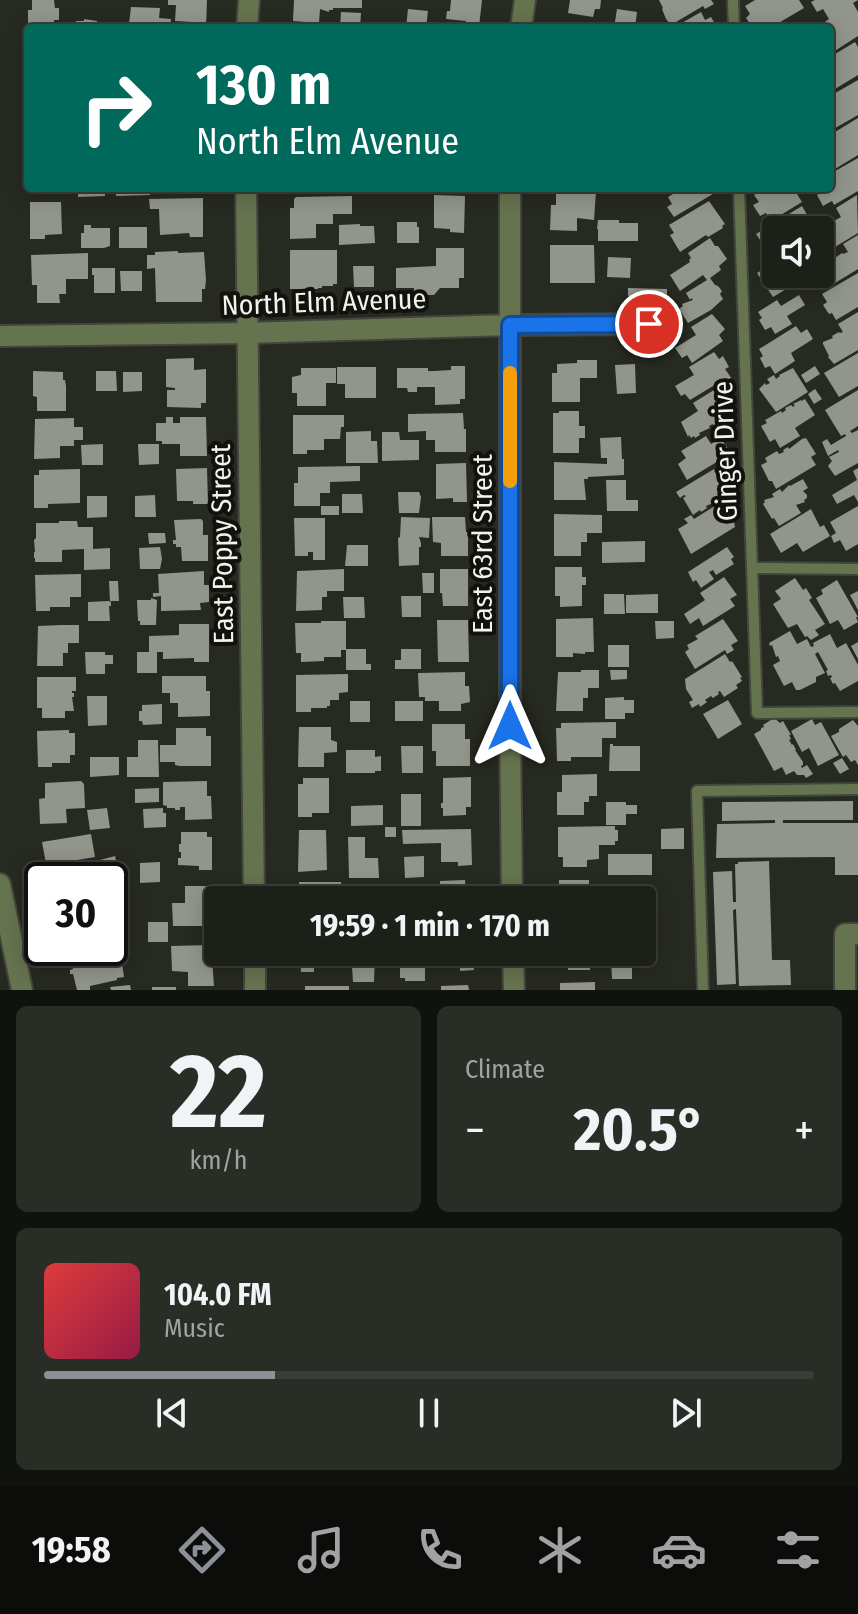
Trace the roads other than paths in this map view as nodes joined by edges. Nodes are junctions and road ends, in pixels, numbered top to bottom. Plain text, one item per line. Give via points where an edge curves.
1 (249, 0) edge
2 (525, 0) edge
3 (733, 0) edge
4 (247, 24) edge
5 (522, 24) edge
6 (734, 24) edge
7 (246, 192) edge
8 (510, 192) edge
9 (739, 192) edge
10 (649, 324) dead end
11 (510, 325) junction
12 (247, 333) junction
13 (0, 336) edge
14 (753, 568) junction
15 (858, 569) edge
16 (858, 712) edge
17 (858, 789) edge
18 (0, 884) edge
19 (254, 886) edge
20 (512, 886) edge
21 (852, 934) edge
22 (255, 966) edge
23 (513, 966) edge
24 (22, 990) edge
25 (255, 990) edge
26 (514, 990) edge
27 (703, 990) edge
28 (845, 990) edge

1 - 4 street
2 - 5 street
3 - 6 lane
7 - 12 street, East Poppy Street
8 - 11 street, East 63rd Street
9 - 14 lane, Ginger Drive
10 - 11 street, North Elm Avenue
11 - 12 street, North Elm Avenue
11 - 20 street, East 63rd Street
12 - 13 street, North Elm Avenue
12 - 19 street, East Poppy Street
14 - 15 lane
14 - 16 lane, Ginger Drive via 757,713
17 - 27 lane via 697,791
18 - 24 street
21 - 28 street
22 - 25 street
23 - 26 street

